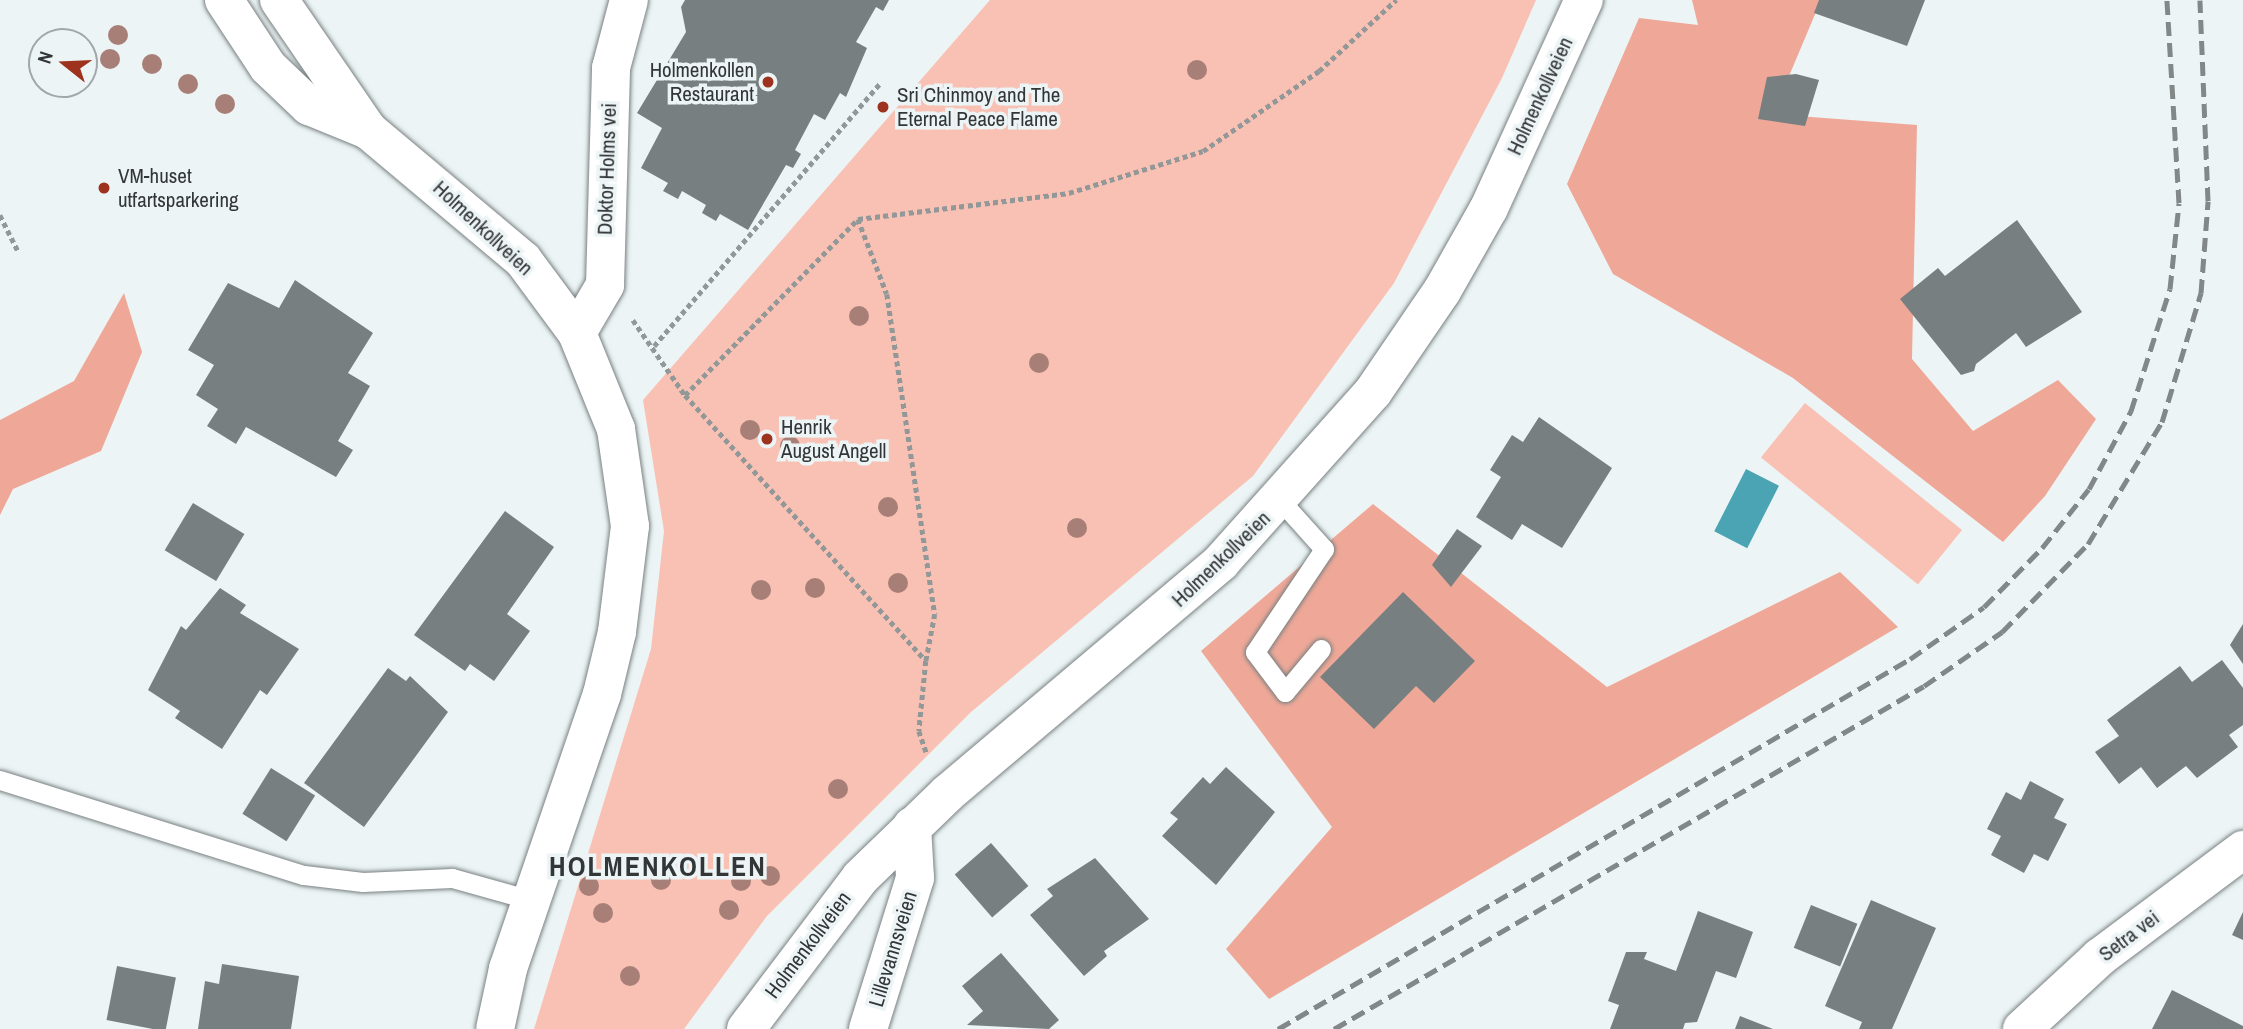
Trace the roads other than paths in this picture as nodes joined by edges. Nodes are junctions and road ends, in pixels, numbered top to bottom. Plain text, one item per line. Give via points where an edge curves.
1 (224, 0) edge
2 (279, 0) edge
3 (629, 0) edge
4 (1584, 0) edge
5 (368, 130) junction
6 (576, 333) junction
7 (1280, 500) junction
8 (1321, 649) dead end
9 (0, 780) edge
10 (912, 826) junction
11 (2243, 850) edge
12 (531, 901) junction
13 (495, 1029) edge
14 (746, 1029) edge
15 (868, 1029) edge
16 (2022, 1029) edge

1 - 5 main road, Holmenkollveien via 268,67 309,106
2 - 5 main road, Holmenkollveien
3 - 6 main road, Doktor Holms vei via 611,68 605,285
4 - 7 main road, Holmenkollveien via 1489,208 1442,291 1373,392
5 - 6 main road, Holmenkollveien via 523,260
6 - 12 main road, Holmenkollveien via 616,429 630,526 626,581 602,694
7 - 8 lane via 1324,549 1255,652 1284,692
7 - 10 main road, Holmenkollveien via 1166,612
9 - 12 lane via 304,875 363,883 452,878
10 - 14 main road, Holmenkollveien via 814,932
10 - 15 main road, Lillevannsveien via 915,878
11 - 16 main road, Setra vei via 2100,957
12 - 13 main road, Holmenkollveien

